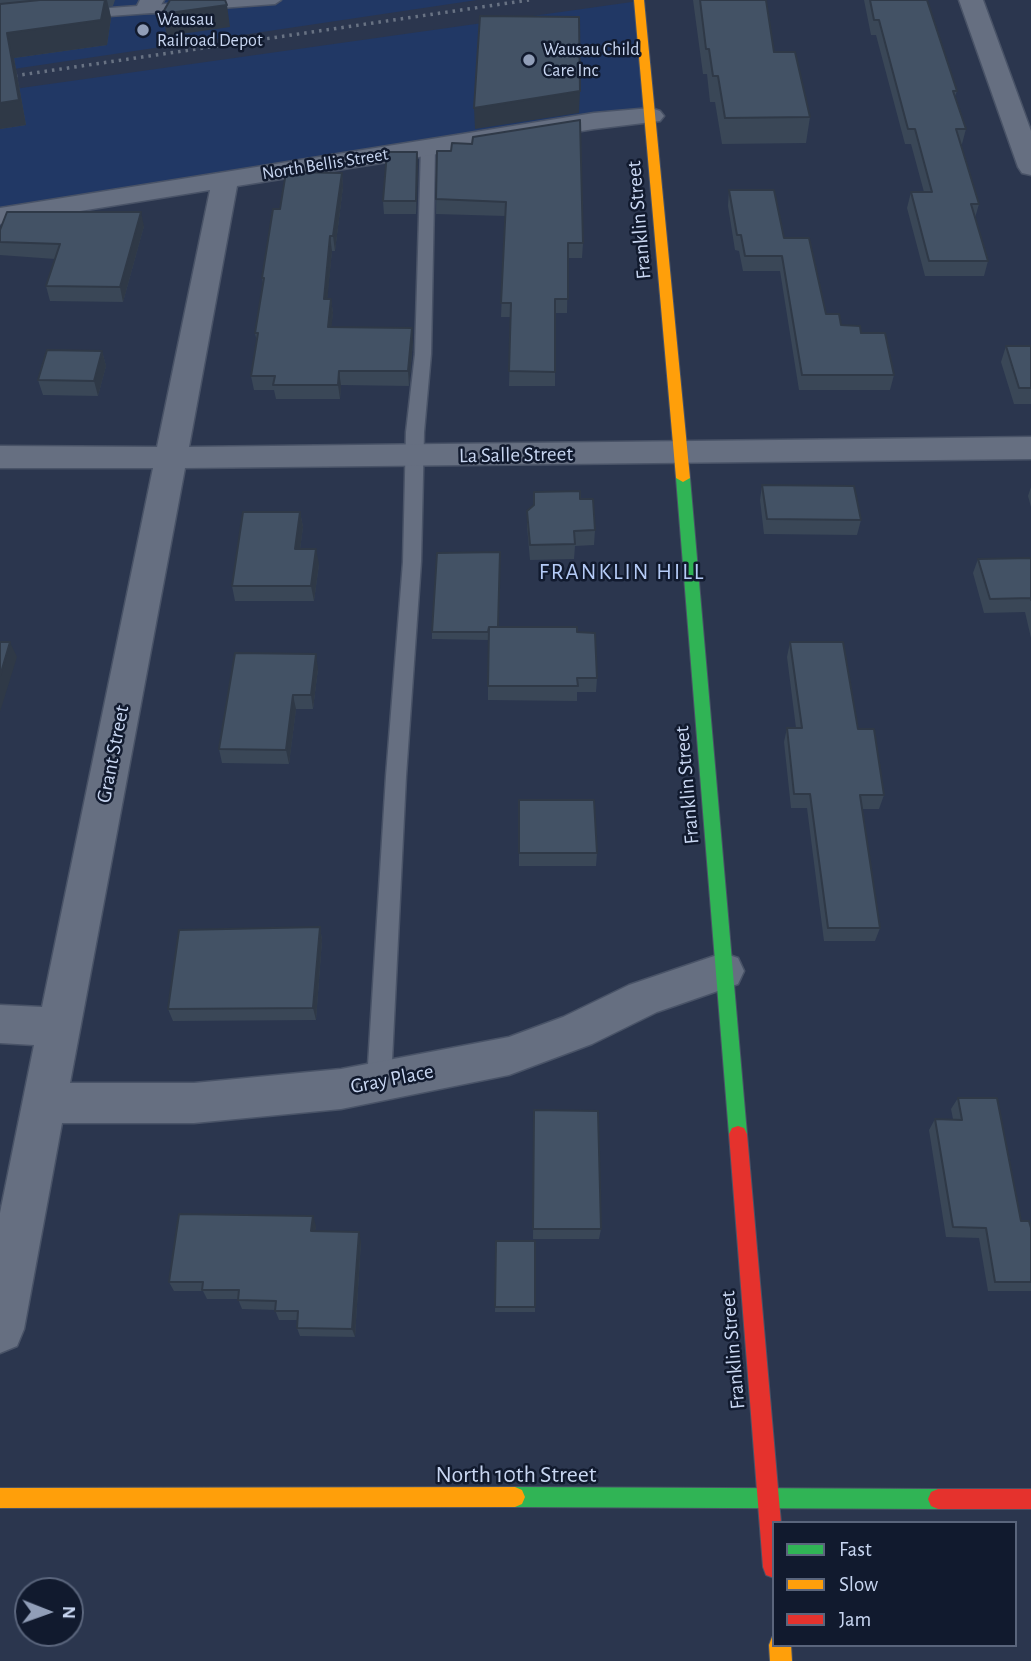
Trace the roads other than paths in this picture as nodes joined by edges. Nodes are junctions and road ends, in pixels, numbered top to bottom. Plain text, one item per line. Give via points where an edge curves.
1 (275, 0) edge
2 (639, 0) edge
3 (971, 0) edge
4 (150, 4) edge
5 (66, 16) edge
6 (651, 116) junction
7 (428, 148) junction
8 (1031, 167) edge
9 (225, 180) junction
10 (0, 216) edge
11 (1031, 448) edge
12 (681, 452) junction
13 (415, 456) junction
14 (0, 457) edge
15 (171, 458) junction
16 (723, 971) junction
17 (0, 1024) edge
18 (59, 1027) junction
19 (379, 1081) junction
20 (44, 1103) junction
21 (0, 1329) edge
22 (0, 1498) edge
23 (1031, 1499) edge
24 (768, 1500) junction
25 (772, 1545) edge

1 - 4 lane
2 - 6 street, Franklin Street
3 - 8 street
4 - 5 lane
6 - 7 street, North Bellis Street
6 - 12 street, Franklin Street
7 - 9 street, North Bellis Street
7 - 13 lane via 424,328
9 - 10 street, North Bellis Street
9 - 15 street, Grant Street
11 - 12 street, La Salle Street
12 - 13 street, La Salle Street
12 - 16 street, Franklin Street
13 - 15 street, La Salle Street
13 - 19 lane
14 - 15 street, La Salle Street
15 - 18 street, Grant Street
16 - 19 street, Gray Place via 644,998 577,1031 509,1056
16 - 24 street, Franklin Street
17 - 18 street
18 - 20 street, Grant Street
19 - 20 street, Gray Place via 341,1089 194,1102
20 - 21 street, Grant Street
22 - 24 street, North 10th Street
23 - 24 street, North 10th Street
24 - 25 street, Franklin Street

